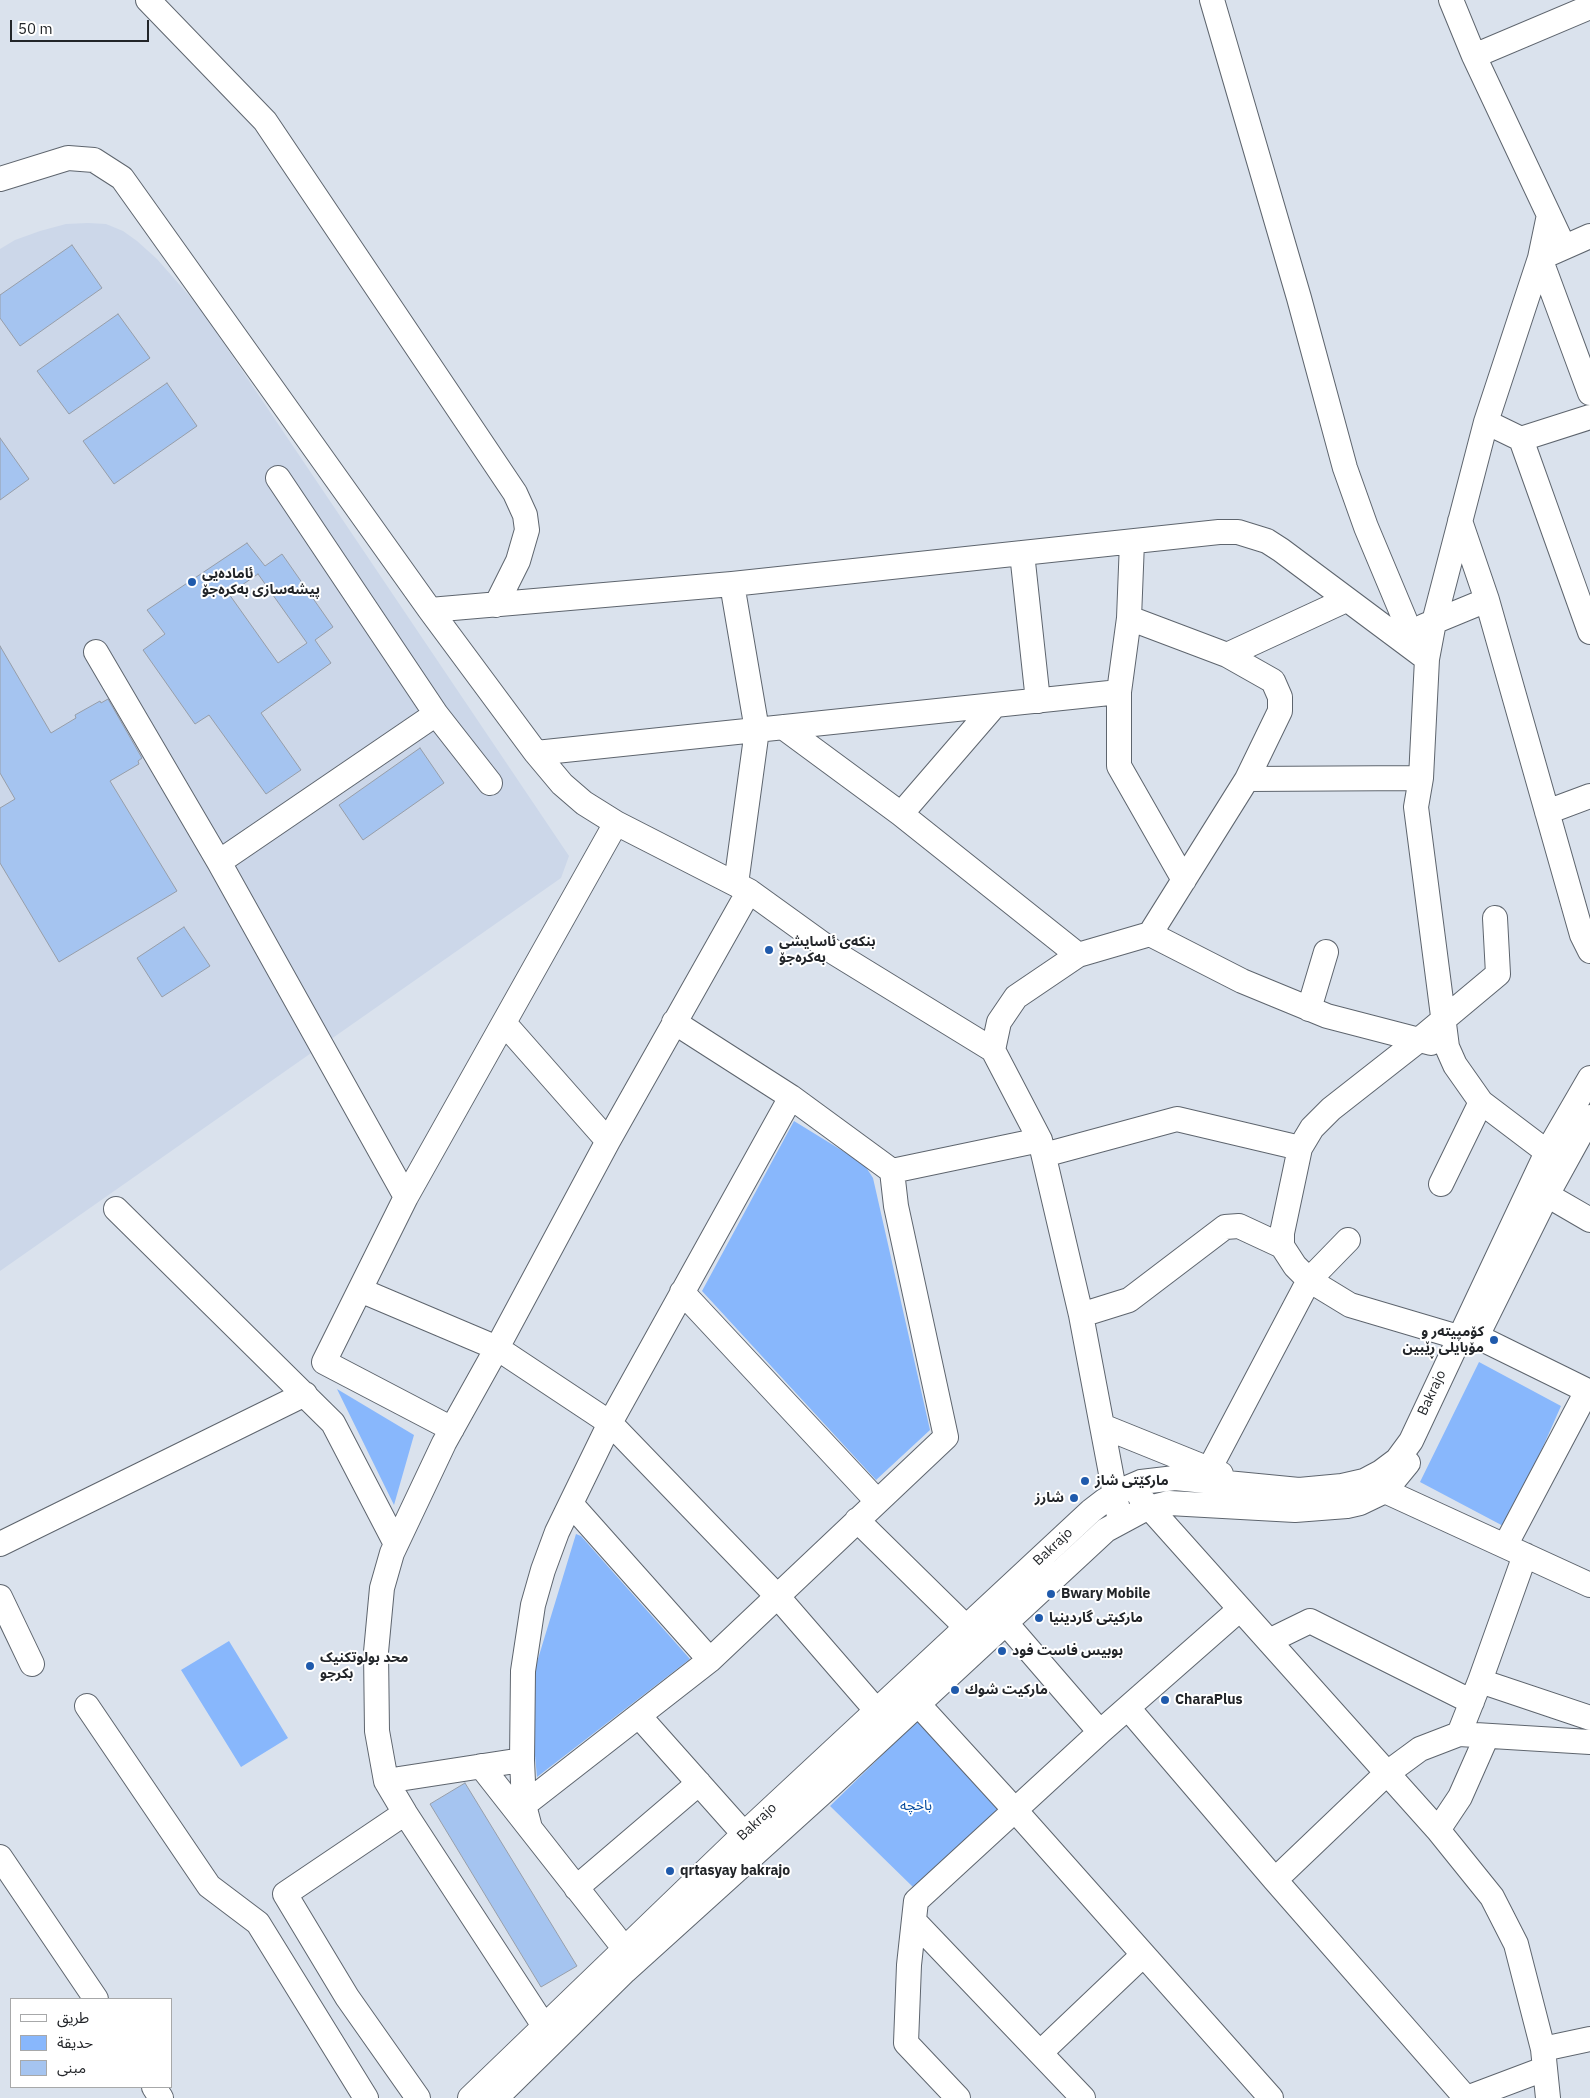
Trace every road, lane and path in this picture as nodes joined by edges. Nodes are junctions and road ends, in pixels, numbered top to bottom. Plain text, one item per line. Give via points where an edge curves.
1 (148, 0) edge
2 (1212, 0) edge
3 (1451, 0) edge
4 (1590, 7) edge
5 (1474, 56) junction
6 (0, 179) edge
7 (1549, 214) junction
8 (1590, 236) edge
9 (1564, 247) junction
10 (1540, 258) junction
11 (1590, 393) edge
12 (1590, 417) edge
13 (1486, 422) junction
14 (1521, 439) junction
15 (278, 478) dead end
16 (1460, 521) junction
17 (1132, 542) junction
18 (1022, 553) junction
19 (732, 584) junction
20 (1346, 600) junction
21 (1487, 600) junction
22 (496, 606) junction
23 (430, 610) junction
24 (1129, 618) junction
25 (1434, 622) junction
26 (1590, 632) edge
27 (1404, 635) junction
28 (96, 652) dead end
29 (1226, 655) junction
30 (1427, 659) junction
31 (1119, 692) junction
32 (1038, 701) junction
33 (995, 705) junction
34 (436, 714) junction
35 (783, 728) junction
36 (757, 730) junction
37 (536, 753) junction
38 (1421, 778) junction
39 (1247, 779) junction
40 (490, 783) dead end
41 (1590, 796) edge
42 (1547, 812) junction
43 (901, 814) junction
44 (616, 823) junction
45 (219, 862) junction
46 (1184, 880) junction
47 (743, 888) junction
48 (1495, 918) dead end
49 (1150, 934) junction
50 (1590, 951) edge
51 (1326, 952) dead end
52 (1078, 955) junction
53 (1309, 1009) junction
54 (1443, 1020) junction
55 (674, 1022) junction
56 (504, 1023) junction
57 (1418, 1040) junction
58 (1447, 1047) junction
59 (992, 1050) junction
60 (1590, 1078) edge
61 (791, 1097) junction
62 (1481, 1102) junction
63 (1590, 1117) edge
64 (608, 1141) junction
65 (1042, 1147) junction
66 (1300, 1148) junction
67 (1547, 1152) junction
68 (892, 1171) junction
69 (1441, 1184) dead end
70 (1547, 1195) junction
71 (406, 1197) junction
72 (116, 1209) dead end
73 (1590, 1220) edge
74 (1348, 1240) dead end
75 (1282, 1246) junction
76 (1309, 1280) junction
77 (360, 1290) junction
78 (682, 1292) junction
79 (1081, 1314) junction
80 (1467, 1337) junction
81 (497, 1348) junction
82 (1588, 1391) edge
83 (305, 1394) junction
84 (610, 1423) junction
85 (1102, 1426) junction
86 (452, 1428) junction
87 (1207, 1474) junction
88 (1123, 1490) junction
89 (1385, 1491) junction
90 (877, 1501) junction
91 (571, 1504) junction
92 (1149, 1508) junction
93 (857, 1520) junction
94 (1120, 1521) junction
95 (0, 1544) edge
96 (396, 1544) junction
97 (1515, 1551) junction
98 (1590, 1585) edge
99 (0, 1597) edge
100 (778, 1597) junction
101 (1240, 1609) junction
102 (1005, 1622) junction
103 (967, 1628) junction
104 (1269, 1641) junction
105 (710, 1660) junction
106 (32, 1664) dead end
107 (1476, 1692) junction
108 (918, 1704) junction
109 (87, 1706) dead end
110 (1128, 1708) junction
111 (876, 1710) junction
112 (639, 1716) junction
113 (1590, 1718) edge
114 (1100, 1732) junction
115 (1459, 1734) junction
116 (1486, 1736) junction
117 (1590, 1742) edge
118 (522, 1760) junction
119 (480, 1766) junction
120 (1386, 1774) junction
121 (386, 1781) junction
122 (699, 1783) junction
123 (524, 1805) junction
124 (1014, 1809) junction
125 (405, 1813) junction
126 (530, 1828) junction
127 (1438, 1830) junction
128 (744, 1834) junction
129 (0, 1857) edge
130 (1275, 1880) junction
131 (576, 1888) junction
132 (914, 1921) junction
133 (624, 1948) junction
134 (1143, 1955) junction
135 (95, 1998) edge
136 (544, 2026) junction
137 (1590, 2039) edge
138 (1041, 2052) junction
139 (1544, 2059) junction
140 (366, 2098) edge
141 (418, 2098) edge
142 (470, 2098) edge
143 (496, 2098) edge
144 (958, 2098) edge
145 (1082, 2098) edge
146 (1271, 2098) edge
147 (1467, 2098) edge
148 (1548, 2098) edge

1 - 22 street via 265,121 515,493 526,515 527,530 518,561
2 - 27 street via 1297,289 1345,468
3 - 5 street
4 - 5 street
5 - 7 street
6 - 23 street via 68,158 94,160 122,178
7 - 9 street
7 - 10 street
8 - 9 street
9 - 10 street
10 - 11 street
10 - 13 street
12 - 14 street
13 - 14 street
13 - 16 street
14 - 26 street
15 - 34 street
16 - 21 street
16 - 25 street
17 - 18 street
17 - 20 street via 1219,532 1254,536 1281,550
17 - 24 street
18 - 19 street
18 - 32 street
19 - 22 street
19 - 36 street
20 - 27 street
20 - 29 street
21 - 25 street
21 - 42 street
22 - 23 street
23 - 37 street
24 - 29 street
24 - 31 street
25 - 27 street
25 - 30 street
27 - 30 street
28 - 45 street
29 - 39 street via 1273,682 1280,697 1280,711
30 - 38 street
31 - 32 street
31 - 46 street via 1119,766
32 - 33 street
33 - 35 street
33 - 43 street
34 - 40 street
34 - 45 street
35 - 36 street
35 - 43 street
36 - 37 street
36 - 47 street
37 - 44 street via 562,784 584,803
38 - 39 street
38 - 54 street via 1416,807
39 - 46 street
41 - 42 street
42 - 50 street via 1582,935
43 - 52 street
44 - 47 street
44 - 56 street
45 - 71 street
46 - 49 street
47 - 55 street
47 - 59 street via 835,953
48 - 54 street via 1498,974
49 - 52 street
49 - 53 street
51 - 53 street
52 - 59 street via 1016,997 999,1022
53 - 57 street
54 - 57 street
54 - 58 street
55 - 61 street
55 - 64 street
56 - 64 street
56 - 71 street
57 - 58 street
57 - 66 street via 1322,1117
58 - 62 street
59 - 65 street
60 - 67 street, Bakrajo
61 - 68 street
61 - 78 street
62 - 67 street
62 - 69 street
63 - 70 street, Bakrajo
64 - 81 street
65 - 66 street via 1177,1119
65 - 68 street
65 - 79 street
66 - 75 street
67 - 80 street, Bakrajo
68 - 90 street via 896,1206 946,1437
70 - 73 street
70 - 80 street, Bakrajo
71 - 77 street
72 - 83 street
74 - 76 street
75 - 76 street
75 - 79 street via 1239,1226 1225,1227 1130,1300
76 - 80 street via 1350,1306
76 - 87 street
77 - 81 street
77 - 86 street via 324,1362
78 - 84 street
78 - 90 street
79 - 85 street
80 - 82 street
80 - 87 street, Bakrajo via 1411,1441 1397,1460 1382,1472 1364,1481 1299,1490 1244,1483
80 - 89 street, Bakrajo via 1427,1436
81 - 84 street
81 - 86 street
82 - 97 street
83 - 95 street
83 - 96 street via 334,1423
84 - 91 street
84 - 100 street
85 - 87 street
85 - 88 street via 1110,1465
86 - 96 street
87 - 88 street, Bakrajo via 1158,1479
88 - 92 street
88 - 94 street
88 - 103 street, Bakrajo via 1091,1511
89 - 92 street, Bakrajo via 1360,1502 1331,1508 1295,1510 1169,1503
89 - 97 street
90 - 93 street
91 - 105 street
91 - 118 street via 543,1570 533,1605 524,1671
92 - 94 street, Bakrajo
92 - 101 street
93 - 100 street
93 - 103 street
94 - 102 street, Bakrajo via 1092,1542
96 - 121 street via 382,1588 376,1652 377,1731
97 - 98 street
97 - 107 street
99 - 106 street
100 - 105 street
100 - 111 street
101 - 104 street
101 - 110 street
102 - 108 street, Bakrajo
102 - 114 street
103 - 111 street, Bakrajo
104 - 107 street via 1310,1621
104 - 120 street
105 - 112 street
107 - 113 street
107 - 115 street
108 - 124 street
108 - 143 street, Bakrajo via 625,1971
109 - 140 street via 209,1886 258,1922
110 - 114 street
110 - 130 street
111 - 128 street, Bakrajo
112 - 122 street
112 - 123 street
114 - 124 street
115 - 116 street
115 - 120 street via 1420,1749
116 - 117 street
116 - 127 street via 1460,1797
118 - 119 street
118 - 123 street
119 - 121 street
119 - 126 street
120 - 127 street
120 - 130 street
121 - 125 street
122 - 128 street
122 - 131 street
123 - 126 street
124 - 132 street via 916,1901
124 - 134 street
125 - 136 street
125 - 141 street via 286,1894 347,1997
126 - 131 street
127 - 139 street via 1492,1897 1516,1944
128 - 133 street, Bakrajo
129 - 135 street
130 - 147 street
131 - 133 street
132 - 138 street
132 - 144 street via 906,2042
133 - 136 street, Bakrajo
134 - 138 street
134 - 146 street
136 - 142 street, Bakrajo
137 - 139 street
138 - 145 street
139 - 147 street
139 - 148 street

